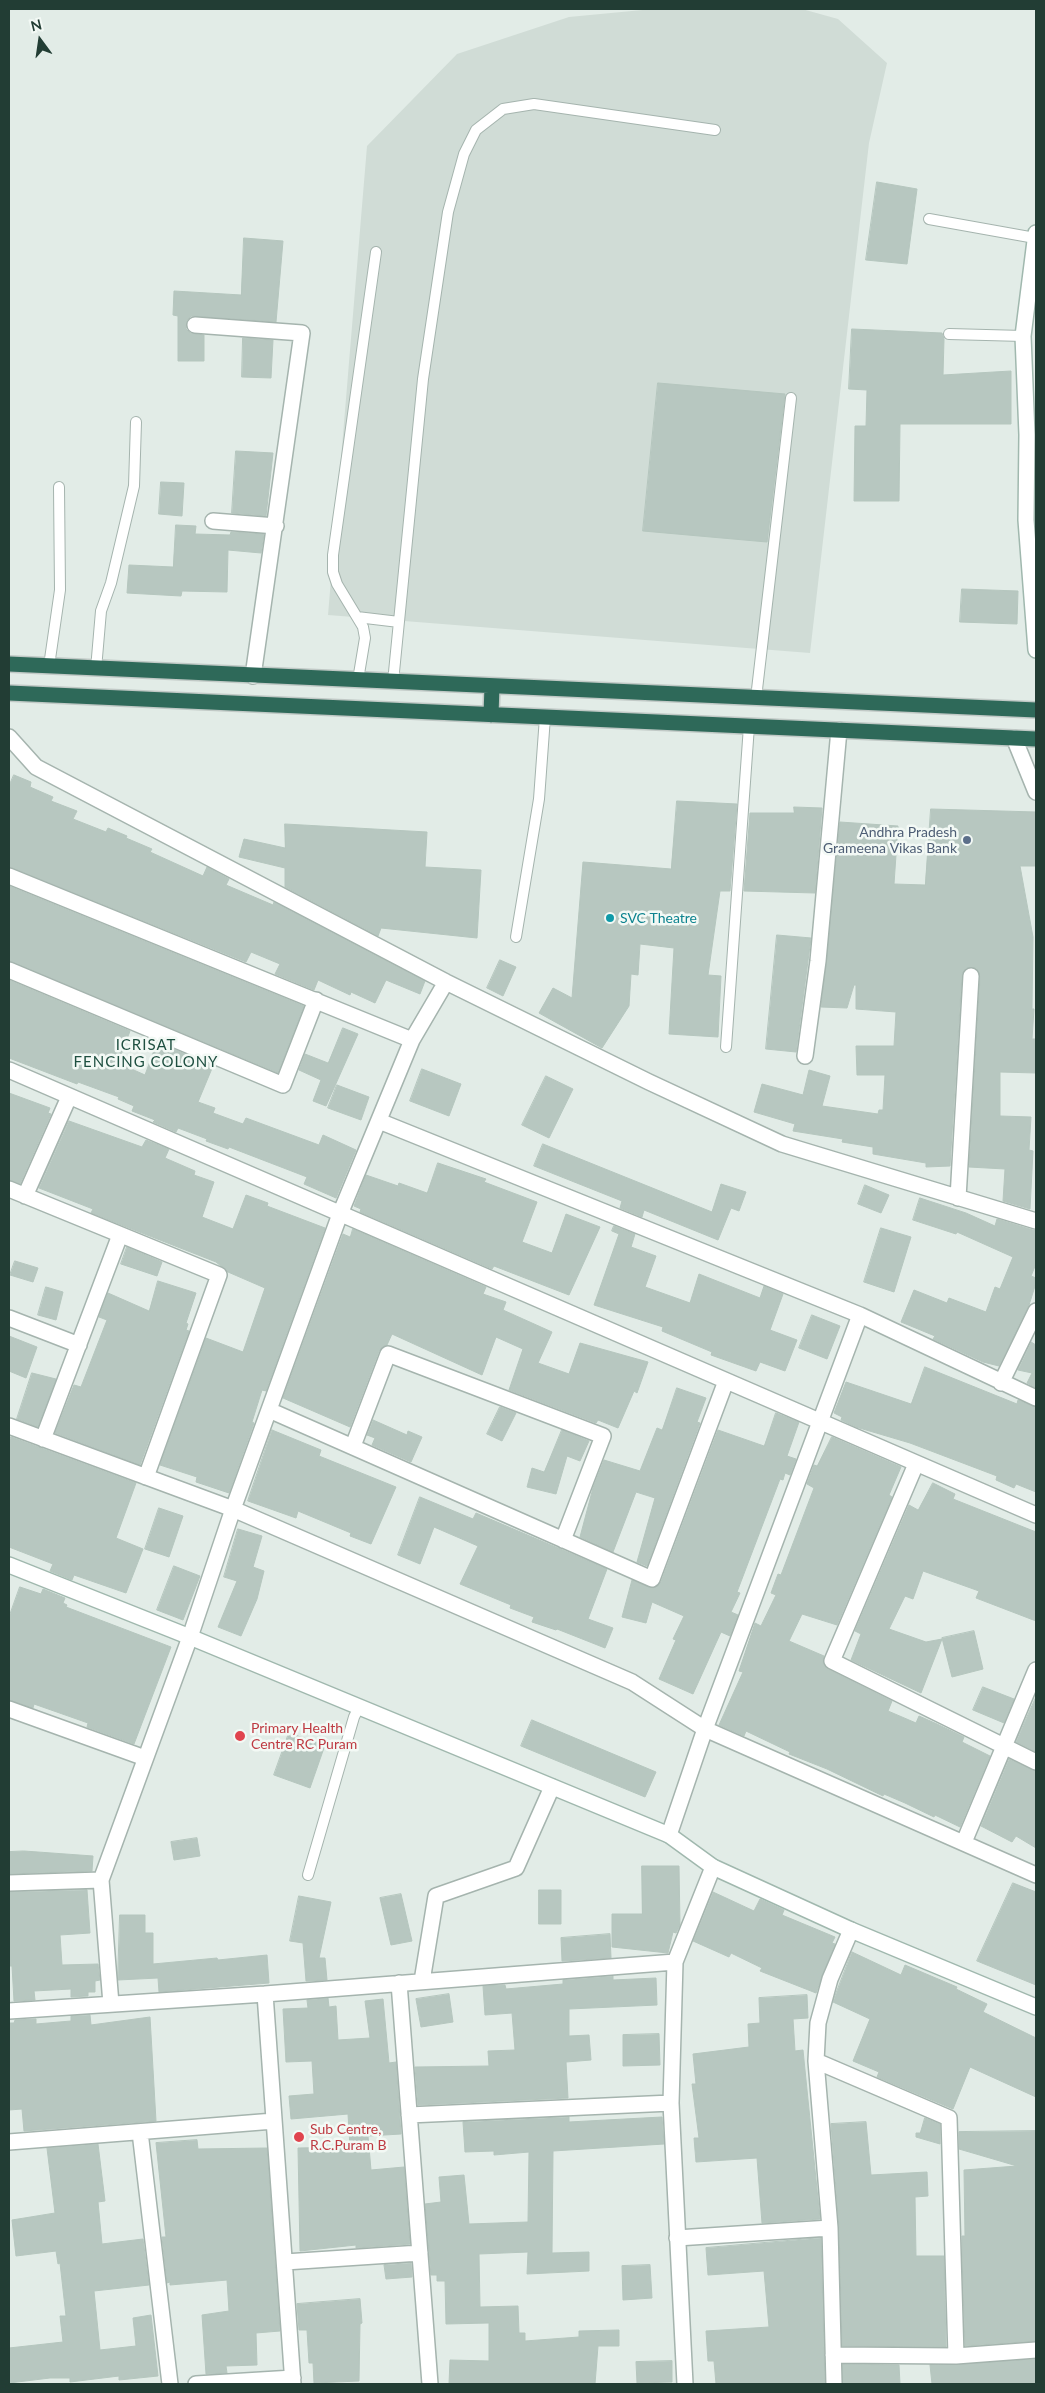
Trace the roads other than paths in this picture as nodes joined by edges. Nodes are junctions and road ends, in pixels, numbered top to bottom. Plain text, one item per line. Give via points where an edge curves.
1 (715, 130) dead end
2 (929, 219) dead end
3 (1036, 236) edge
4 (376, 252) dead end
5 (1034, 257) edge
6 (195, 325) dead end
7 (949, 334) dead end
8 (1023, 336) junction
9 (791, 398) dead end
10 (136, 422) dead end
11 (1032, 435) edge
12 (59, 486) dead end
13 (1031, 520) edge
14 (213, 521) dead end
15 (276, 526) junction
16 (357, 617) junction
17 (399, 622) junction
18 (1036, 650) edge
19 (9, 664) edge
20 (49, 666) junction
21 (96, 669) junction
22 (253, 676) junction
23 (358, 680) junction
24 (394, 682) junction
25 (492, 686) junction
26 (9, 693) edge
27 (756, 698) junction
28 (1036, 710) edge
29 (491, 715) junction
30 (545, 717) junction
31 (749, 726) junction
32 (839, 730) junction
33 (9, 737) edge
34 (1014, 738) junction
35 (1036, 739) edge
36 (1036, 792) edge
37 (9, 876) edge
38 (516, 937) dead end
39 (9, 970) edge
40 (971, 976) dead end
41 (446, 982) junction
42 (316, 1000) junction
43 (412, 1040) junction
44 (726, 1047) dead end
45 (805, 1056) dead end
46 (9, 1070) edge
47 (69, 1097) junction
48 (380, 1121) junction
49 (9, 1189) edge
50 (25, 1196) junction
51 (958, 1198) junction
52 (340, 1214) junction
53 (1036, 1221) edge
54 (120, 1235) junction
55 (860, 1315) junction
56 (9, 1318) edge
57 (1035, 1319) edge
58 (78, 1345) junction
59 (726, 1381) junction
60 (1001, 1383) junction
61 (1036, 1398) edge
62 (269, 1410) junction
63 (819, 1421) junction
64 (9, 1426) edge
65 (43, 1439) junction
66 (353, 1446) junction
67 (916, 1464) junction
68 (146, 1476) junction
69 (233, 1509) junction
70 (1036, 1515) edge
71 (563, 1540) junction
72 (9, 1565) edge
73 (190, 1637) junction
74 (1036, 1670) edge
75 (359, 1706) junction
76 (9, 1708) edge
77 (705, 1729) junction
78 (1005, 1749) junction
79 (145, 1758) junction
80 (1036, 1762) edge
81 (552, 1787) junction
82 (669, 1835) junction
83 (964, 1842) junction
84 (713, 1867) junction
85 (308, 1875) dead end
86 (1036, 1875) edge
87 (101, 1880) junction
88 (9, 1883) edge
89 (851, 1930) junction
90 (675, 1962) junction
91 (422, 1981) junction
92 (399, 1983) junction
93 (265, 1994) junction
94 (111, 2004) junction
95 (1036, 2007) edge
96 (9, 2010) edge
97 (816, 2061) junction
98 (671, 2103) junction
99 (409, 2115) junction
100 (274, 2122) junction
101 (140, 2132) junction
102 (9, 2142) edge
103 (830, 2228) junction
104 (677, 2238) junction
105 (420, 2253) junction
106 (285, 2262) junction
107 (1036, 2350) edge
108 (833, 2355) junction
109 (956, 2356) junction
110 (293, 2381) edge
111 (170, 2384) edge
112 (196, 2384) edge
113 (430, 2384) edge
114 (685, 2384) edge
115 (834, 2384) edge

1 - 17 lane via 534,104 503,109 476,130 464,154 448,212 423,379
2 - 3 lane
3 - 5 street
4 - 16 lane via 334,555 337,584
5 - 8 street
6 - 15 street via 302,333
7 - 8 lane
8 - 11 street
9 - 27 lane
10 - 21 lane via 134,486 111,583 101,611
11 - 13 street
12 - 20 lane via 60,590
13 - 18 street
14 - 15 street
15 - 22 street
16 - 17 lane
16 - 23 lane via 365,638
17 - 24 lane
19 - 20 highway
20 - 21 highway
21 - 22 highway
22 - 23 highway
23 - 24 highway
24 - 25 highway
25 - 27 highway
25 - 29 highway
26 - 29 highway
27 - 28 highway
29 - 30 highway
30 - 31 highway
30 - 38 lane via 539,799
31 - 32 highway
31 - 44 lane
32 - 34 highway
32 - 45 street via 818,961
33 - 41 street via 36,768
34 - 35 highway
34 - 36 street
37 - 42 street
39 - 42 street via 283,1085
40 - 51 street
41 - 43 street
41 - 51 street via 782,1144
42 - 43 street
43 - 48 street
46 - 47 street
47 - 50 street
47 - 52 street
48 - 52 street
48 - 55 street
49 - 50 street
50 - 54 street
51 - 53 street
52 - 59 street
52 - 62 street
54 - 58 street
54 - 68 street via 219,1275
55 - 60 street
55 - 63 street
56 - 58 street
57 - 60 street
58 - 65 street
59 - 63 street
59 - 71 street via 652,1579
60 - 61 street
62 - 66 street
62 - 69 street
63 - 67 street
63 - 77 street
64 - 65 street
65 - 68 street
66 - 71 street
66 - 71 street via 388,1354 603,1436
67 - 70 street
67 - 78 street via 832,1661
68 - 69 street
69 - 73 street
69 - 77 street via 632,1682
72 - 73 street
73 - 75 street
73 - 79 street
74 - 78 street
75 - 81 street
75 - 85 lane
76 - 79 street
77 - 82 street
77 - 83 street
78 - 80 street
78 - 83 street
79 - 87 street
81 - 82 street
81 - 91 street via 516,1868 436,1896
82 - 84 street
83 - 86 street
84 - 89 street
84 - 90 street
87 - 88 street
87 - 94 street
89 - 95 street
89 - 97 street via 830,1979 818,2023
90 - 91 street
90 - 98 street
91 - 92 street
92 - 93 street
92 - 99 street
93 - 94 street
93 - 100 street
94 - 96 street
97 - 103 street
97 - 109 street via 949,2118
98 - 99 street
98 - 104 street
99 - 105 street
100 - 101 street
100 - 106 street
101 - 102 street
101 - 111 street
103 - 104 street
103 - 108 street
104 - 114 street
105 - 106 street
105 - 113 street
106 - 110 street
107 - 109 street
108 - 109 street
108 - 115 street
110 - 112 street

